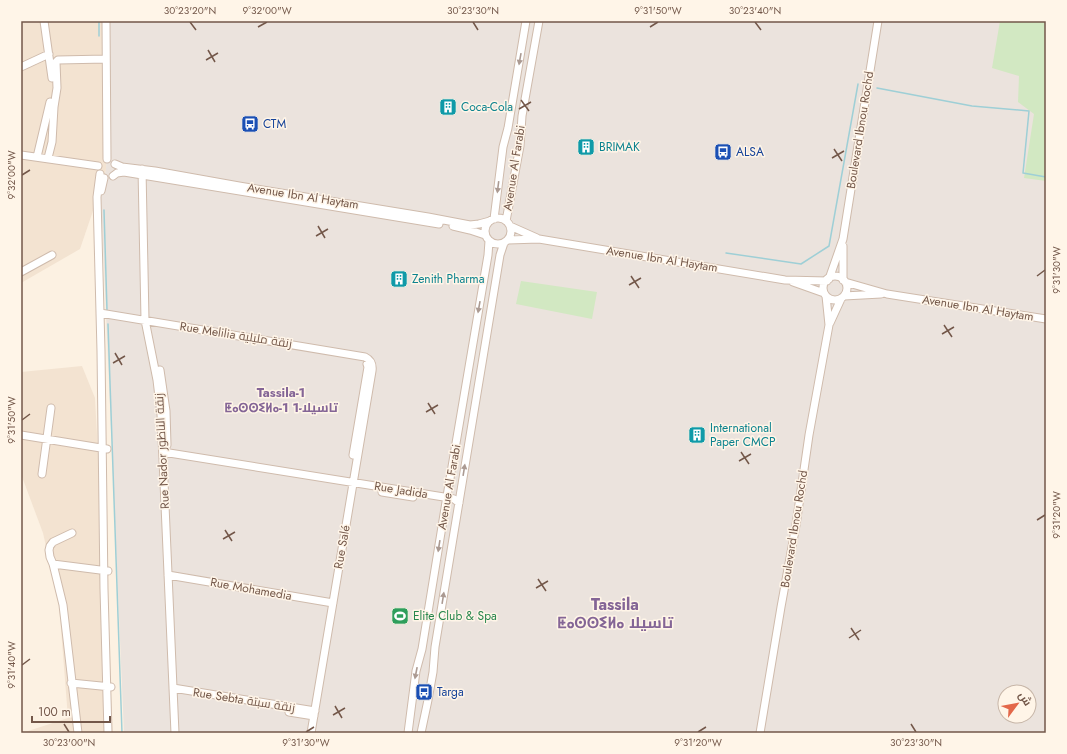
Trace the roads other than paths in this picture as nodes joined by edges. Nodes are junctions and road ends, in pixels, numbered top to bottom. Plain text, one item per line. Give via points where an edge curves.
1 (44, 21) edge
2 (106, 21) edge
3 (526, 21) edge
4 (539, 21) edge
5 (878, 21) edge
6 (49, 54) junction
7 (106, 59) junction
8 (21, 67) edge
9 (54, 77) junction
10 (21, 154) edge
11 (37, 157) junction
12 (48, 158) junction
13 (107, 159) junction
14 (116, 164) junction
15 (98, 166) junction
16 (144, 173) junction
17 (102, 176) junction
18 (113, 176) junction
19 (252, 191) junction
20 (492, 220) junction
21 (508, 223) junction
22 (487, 238) junction
23 (539, 239) junction
24 (843, 239) junction
25 (506, 242) junction
26 (52, 255) dead end
27 (21, 272) edge
28 (785, 280) junction
29 (828, 280) junction
30 (844, 281) junction
31 (826, 294) junction
32 (887, 294) junction
33 (842, 298) junction
34 (103, 316) junction
35 (1046, 319) edge
36 (148, 323) junction
37 (829, 325) junction
38 (369, 363) joint
39 (51, 408) dead end
40 (21, 436) edge
41 (46, 440) junction
42 (105, 449) junction
43 (165, 453) junction
44 (42, 474) dead end
45 (351, 485) junction
46 (446, 500) junction
47 (459, 503) junction
48 (72, 533) dead end
49 (53, 564) junction
50 (106, 571) junction
51 (170, 578) junction
52 (331, 605) junction
53 (72, 683) junction
54 (109, 687) junction
55 (175, 691) junction
56 (312, 714) junction
57 (78, 733) edge
58 (108, 733) edge
59 (112, 733) edge
60 (175, 733) edge
61 (179, 733) edge
62 (307, 733) edge
63 (311, 733) edge
64 (408, 733) edge
65 (421, 733) edge
66 (760, 733) edge

1 - 6 street
2 - 7 street
3 -> 20 street, Avenue Al Farabi
4 - 21 street, Avenue Al Farabi via 522,116
5 - 24 street, Boulevard Ibnou Rochd
6 - 8 street
6 - 9 street
7 - 9 street via 57,61
7 - 13 street
9 - 11 street via 50,106
9 - 12 street via 57,88
10 - 11 street
11 - 12 street
12 - 15 street
13 - 14 street
13 - 15 street via 101,161
14 - 16 street, Avenue Ibn Al Haytam
14 - 18 street
15 - 17 street via 98,172
16 - 18 street, Avenue Ibn Al Haytam via 122,172
16 - 19 street, Avenue Ibn Al Haytam
16 - 36 street, Rue Nador زنقة الناظور
17 - 18 street
17 - 34 street
19 - 20 street, Avenue Ibn Al Haytam via 470,225
19 - 22 street, Avenue Ibn Al Haytam via 452,226 470,230
20 - 21 street via 502,219
20 - 22 street via 485,227
21 - 23 street, Avenue Ibn Al Haytam
21 - 25 street via 511,234
22 - 25 street via 494,244
22 -> 46 street, Avenue Al Farabi via 488,255
23 - 25 street, Avenue Ibn Al Haytam
23 - 28 street, Avenue Ibn Al Haytam
24 - 29 street, Boulevard Ibnou Rochd
24 - 30 street, Boulevard Ibnou Rochd
47 -> 25 street, Avenue Al Farabi via 500,255
26 - 27 street
28 - 29 street, Avenue Ibn Al Haytam
28 - 31 street, Avenue Ibn Al Haytam
29 - 30 street via 836,277
29 - 31 street via 824,285
30 - 32 street, Avenue Ibn Al Haytam
30 - 33 street via 847,290
31 - 33 street via 833,300
31 - 37 street, Boulevard Ibnou Rochd
32 - 33 street, Avenue Ibn Al Haytam
32 - 35 street, Avenue Ibn Al Haytam
33 - 37 street, Boulevard Ibnou Rochd
34 - 36 street, Rue Melilia زنقة مليلية
34 - 42 street
36 - 38 street, Rue Melilia زنقة مليلية via 365,356
36 - 43 street, Rue Nador زنقة الناظور via 165,399
37 - 66 street, Boulevard Ibnou Rochd
38 - 45 street, Rue Salé via 372,371
39 - 41 street
40 - 41 street
41 - 42 street
41 - 44 street
42 - 50 street
43 - 45 street, Rue Jadida
43 - 51 street, Rue Nador زنقة الناظور
45 - 46 street, Rue Jadida
45 - 52 street, Rue Salé
46 - 47 street, Rue Jadida via 454,499
46 -> 64 street, Avenue Al Farabi
65 -> 47 street, Avenue Al Farabi
48 - 49 street via 56,540 50,546
49 - 50 street
49 - 53 street via 63,605
50 - 54 street
51 - 52 street, Rue Mohamedia
51 - 55 street, Rue Nador زنقة الناظور
52 - 56 street, Rue Salé
53 - 54 street
53 - 57 street
54 - 58 street
54 - 59 street
55 - 56 street, Rue Sebta زنقة سبتة
55 - 60 street, Rue Nador زنقة الناظور
55 - 61 street, Rue Nador زنقة الناظور
56 - 62 street, Rue Salé
56 - 63 street, Rue Salé

